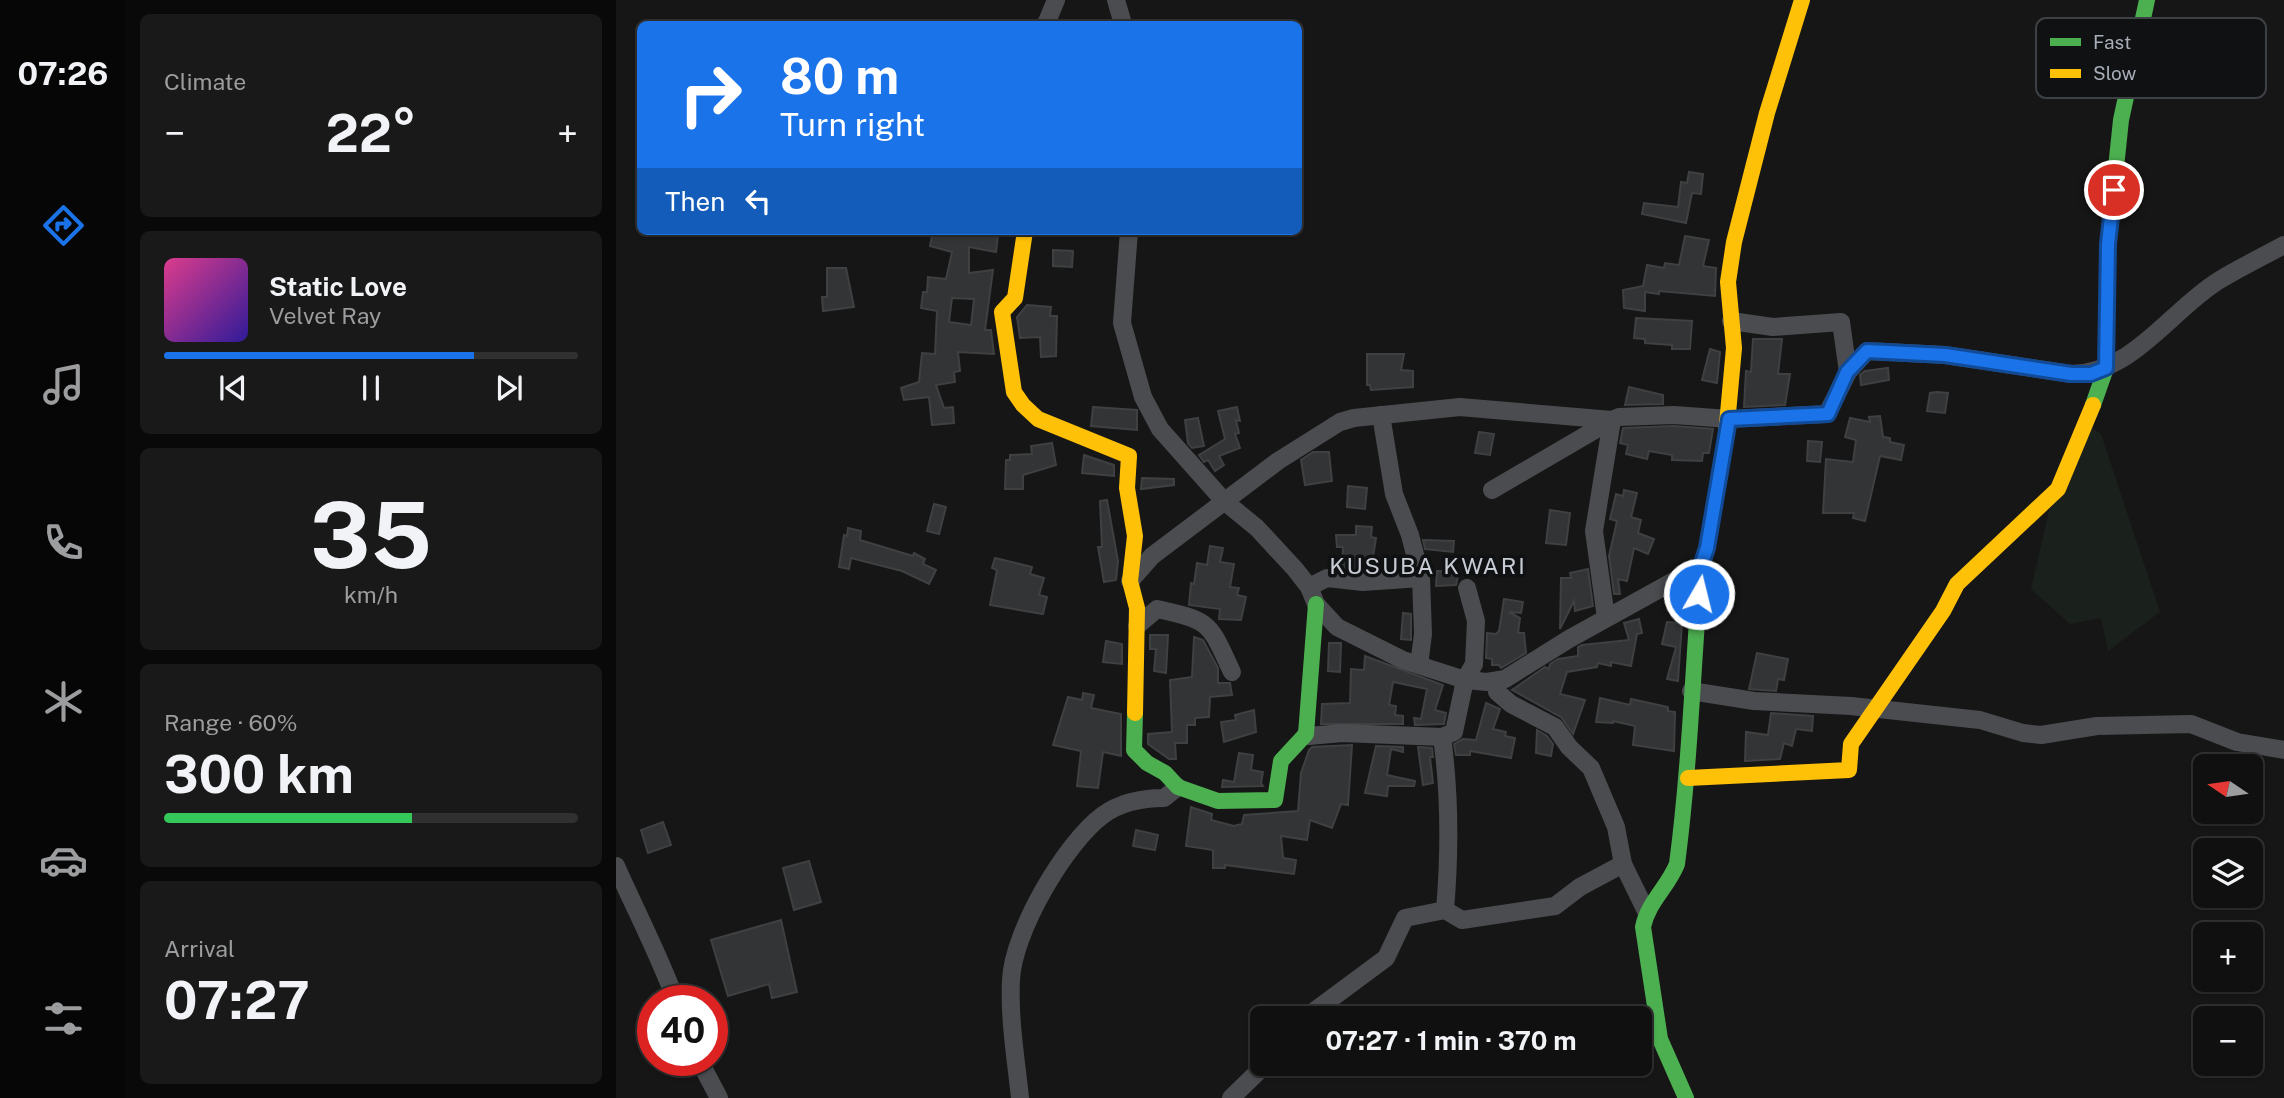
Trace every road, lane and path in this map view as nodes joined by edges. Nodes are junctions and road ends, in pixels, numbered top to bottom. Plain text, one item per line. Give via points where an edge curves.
1 (1056, 0) edge
2 (1116, 0) edge
3 (1802, 0) edge
4 (2147, 0) edge
5 (2143, 18) edge
6 (1047, 21) edge
7 (1122, 21) edge
8 (2126, 98) edge
9 (1024, 235) edge
10 (1129, 235) edge
11 (2284, 246) edge
12 (1731, 321) junction
13 (2106, 368) junction
14 (1847, 372) junction
15 (1381, 415) junction
16 (1729, 419) junction
17 (1612, 420) junction
18 (1492, 490) dead end
19 (1224, 501) junction
20 (1701, 566) junction
21 (1421, 578) junction
22 (1130, 580) junction
23 (1466, 588) dead end
24 (1312, 596) junction
25 (1606, 618) junction
26 (1137, 626) junction
27 (1419, 665) junction
28 (1232, 672) dead end
29 (1465, 680) junction
30 (1495, 681) junction
31 (1691, 691) junction
32 (1876, 708) junction
33 (1306, 734) junction
34 (1442, 737) junction
35 (2284, 750) edge
36 (1688, 778) junction
37 (1178, 787) junction
38 (1623, 864) junction
39 (616, 866) edge
40 (1445, 910) junction
41 (1646, 911) junction
42 (670, 985) edge
43 (1321, 1006) edge
44 (707, 1076) edge
45 (1254, 1076) edge
46 (719, 1098) edge
47 (1020, 1098) edge
48 (1231, 1098) edge
49 (1686, 1098) edge

1 - 6 street
2 - 7 street
3 - 12 street via 1734,242 1728,282
4 - 5 street
8 - 13 street via 2108,244
9 - 22 street via 1015,298 1002,312 1014,392 1038,419 1129,456 1127,488 1135,536
10 - 19 street via 1122,323 1143,397 1160,429
11 - 13 street via 2216,282
12 - 14 street via 1773,327 1841,322
12 - 16 street via 1734,348
13 - 14 street via 2071,374 1945,355 1867,351
13 - 32 street via 2058,489 1957,584 1944,611
14 - 16 street via 1828,414
15 - 17 street via 1460,407
15 - 19 street via 1353,418 1327,429
15 - 21 street via 1394,494
16 - 17 street via 1674,415
16 - 20 street
17 - 18 street
17 - 25 street via 1594,531
19 - 22 street via 1152,556
19 - 24 street via 1257,528
20 - 25 street
20 - 31 street
21 - 24 street via 1363,582 1327,578
21 - 27 street
22 - 26 street
23 - 29 street via 1476,621 1474,664
24 - 27 street via 1337,627
24 - 33 street
25 - 30 street
26 - 28 street via 1157,609 1191,616 1211,628
26 - 37 street via 1134,750
27 - 29 street
29 - 30 street
29 - 34 street via 1454,732
30 - 38 street via 1497,692 1555,727 1591,768 1616,827
31 - 32 street via 1754,701
31 - 36 street
32 - 35 street via 1980,720 2041,735 2097,726 2191,723 2237,742
32 - 36 street via 1851,744 1849,770
33 - 34 street
33 - 37 street via 1279,764 1275,800 1218,801
34 - 40 street via 1448,784
36 - 41 street via 1677,864
37 - 47 street via 1164,798 1143,798 1105,813 1080,836 1021,931 1011,979
38 - 40 street via 1555,906 1462,920
38 - 41 street
39 - 42 street
40 - 43 street via 1405,918 1386,958
41 - 49 street via 1643,927 1660,1039
44 - 46 street
45 - 48 street

